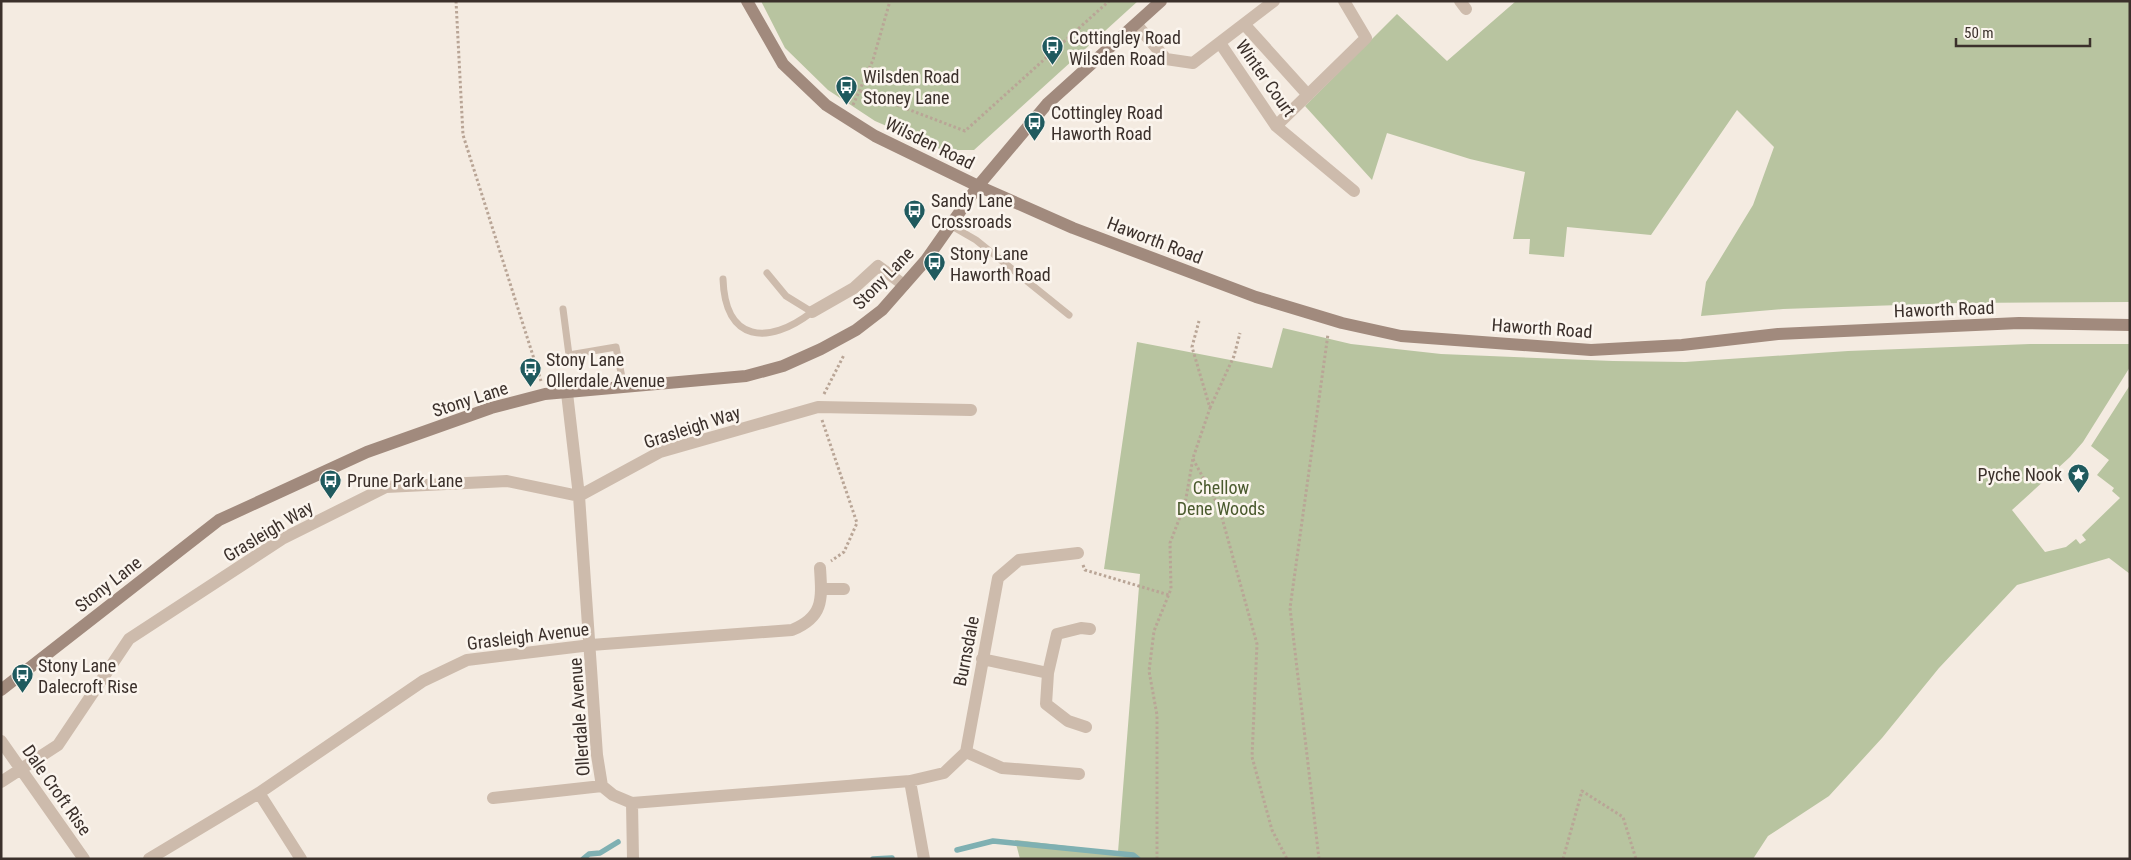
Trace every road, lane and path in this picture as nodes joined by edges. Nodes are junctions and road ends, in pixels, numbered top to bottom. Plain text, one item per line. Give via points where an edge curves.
1 (456, 1) edge
2 (747, 1) edge
3 (890, 1) edge
4 (1109, 1) edge
5 (1161, 1) edge
6 (1274, 1) edge
7 (1344, 1) edge
8 (1136, 24) junction
9 (1244, 24) junction
10 (1220, 43) junction
11 (860, 91) junction
12 (1308, 95) junction
13 (847, 120) junction
14 (1276, 126) junction
15 (978, 186) junction
16 (1354, 191) dead end
17 (950, 225) junction
18 (767, 273) dead end
19 (723, 279) dead end
20 (904, 285) junction
21 (563, 308) dead end
22 (812, 312) junction
23 (1068, 315) dead end
24 (1330, 319) junction
25 (1199, 320) dead end
26 (2130, 325) edge
27 (856, 330) junction
28 (1240, 333) dead end
29 (624, 388) junction
30 (567, 393) junction
31 (545, 394) junction
32 (818, 407) junction
33 (1210, 408) junction
34 (971, 410) dead end
35 (1193, 458) junction
36 (580, 496) junction
37 (1078, 553) joint
38 (820, 568) joint
39 (821, 589) junction
40 (844, 589) dead end
41 (1168, 595) junction
42 (1090, 629) dead end
43 (591, 645) junction
44 (982, 660) junction
45 (1048, 673) junction
46 (1, 690) edge
47 (1086, 727) dead end
48 (1, 741) edge
49 (966, 752) junction
50 (22, 768) junction
51 (1079, 774) dead end
52 (910, 781) junction
53 (1, 782) edge
54 (602, 786) junction
55 (259, 794) junction
56 (493, 798) dead end
57 (632, 803) junction
58 (84, 859) edge
59 (149, 859) edge
60 (301, 859) edge
61 (633, 859) edge
62 (924, 859) edge
63 (1157, 859) edge
64 (1287, 859) edge
65 (1318, 859) edge
66 (1563, 859) edge
67 (1636, 859) edge

1 - 31 path via 463,135
2 - 13 main road, Wilsden Road via 783,64 826,105
3 - 11 path via 873,60
4 - 11 path via 965,131
5 - 8 main road, Stony Lane
6 - 9 street
7 - 12 street via 1366,38
8 - 10 street via 1166,59 1193,63
8 - 15 main road, Stony Lane via 1047,104
9 - 10 street
9 - 12 street
10 - 14 street, Winter Court
11 - 13 path
12 - 14 street
13 - 15 main road, Wilsden Road
14 - 16 street, Winter Court
15 - 17 main road, Stony Lane
15 - 24 main road, Haworth Road via 1073,228 1256,297
17 - 20 main road, Stony Lane
17 - 23 lane via 976,240
18 - 22 lane via 786,296
19 - 22 lane via 728,311 748,331 761,334 779,330
20 - 22 street via 878,266 854,288
20 - 27 main road, Stony Lane via 882,310
21 - 29 lane via 569,355 616,347
24 - 26 main road, Haworth Road via 1401,336 1591,350 1682,345 1787,333 2019,323
24 - 65 path via 1290,608
25 - 33 path via 1192,347
27 - 29 main road, Stony Lane via 783,366 746,376
27 - 32 path
28 - 33 path via 1234,356
29 - 30 main road, Stony Lane
30 - 31 main road, Stony Lane
30 - 36 street, Ollerdale Avenue
31 - 46 main road, Stony Lane via 491,408 367,452 219,520
32 - 34 street, Grasleigh Way
32 - 36 street, Grasleigh Way via 660,452
32 - 38 path via 857,522 844,552
33 - 35 path
35 - 41 path via 1184,504 1170,543 1171,588
35 - 64 path via 1219,507 1257,644 1252,757 1272,830
36 - 43 street, Ollerdale Avenue
36 - 50 street, Grasleigh Way via 507,481 386,487 282,539 129,639 58,745
37 - 41 path via 1085,570
37 - 44 street, Burnsdale via 1019,560 998,578
38 - 39 street, Grasleigh Avenue
39 - 40 street
39 - 43 street, Grasleigh Avenue via 822,599 814,617 792,630
41 - 63 path via 1154,631 1149,671 1157,715
42 - 45 street via 1057,634
43 - 54 street, Ollerdale Avenue via 597,755
43 - 55 street, Grasleigh Avenue via 467,660 422,682
44 - 45 street
44 - 49 street, Burnsdale
45 - 47 street via 1046,704 1068,720
48 - 50 street, Dale Croft Rise
49 - 51 street via 1002,768
49 - 52 street via 944,774
50 - 53 street, Grasleigh Way
50 - 58 street, Dale Croft Rise
52 - 57 street
52 - 62 street
54 - 56 street
54 - 57 street, Ollerdale Avenue
55 - 59 street, Grasleigh Avenue
55 - 60 street
57 - 61 street
66 - 67 path via 1582,792 1623,817

